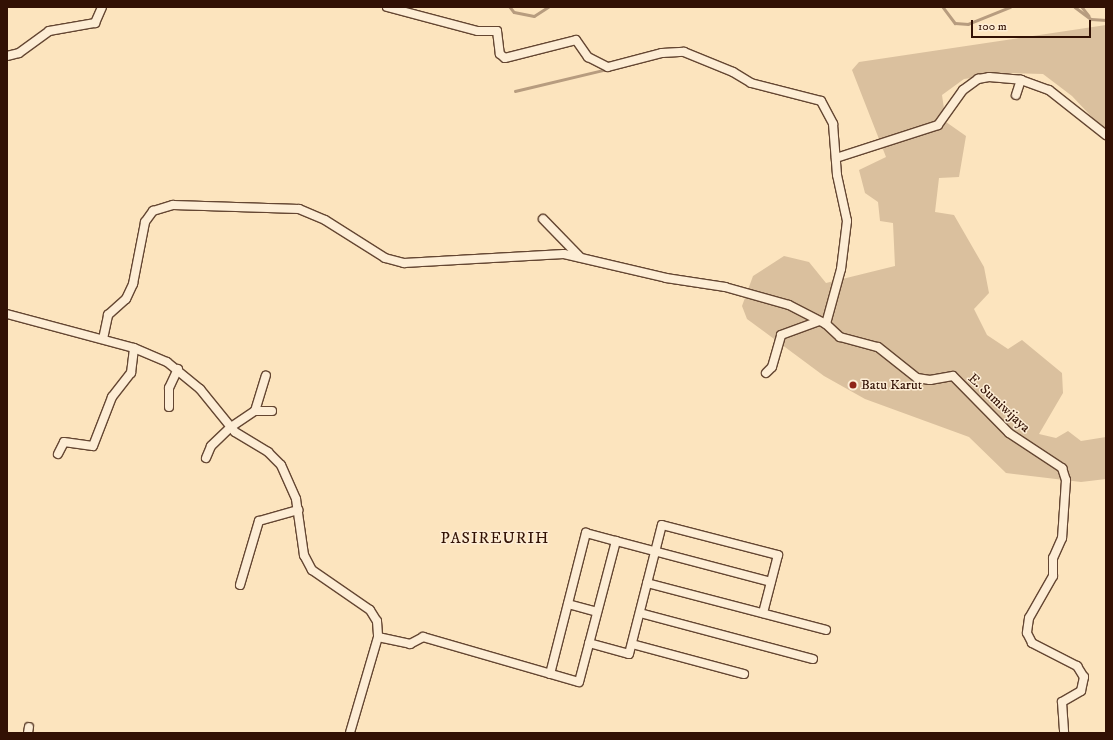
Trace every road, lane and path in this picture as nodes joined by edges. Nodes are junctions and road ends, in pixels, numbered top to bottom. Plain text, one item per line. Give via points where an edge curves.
1 (102, 7) edge
2 (387, 7) edge
3 (7, 56) edge
4 (1021, 80) junction
5 (1016, 94) dead end
6 (1106, 135) edge
7 (836, 158) junction
8 (543, 219) dead end
9 (580, 257) junction
10 (7, 314) edge
11 (822, 322) junction
12 (103, 339) junction
13 (134, 348) junction
14 (178, 369) junction
15 (766, 373) dead end
16 (266, 376) dead end
17 (169, 406) dead end
18 (255, 411) junction
19 (272, 411) dead end
20 (231, 427) junction
21 (58, 454) dead end
22 (206, 458) dead end
23 (298, 510) junction
24 (616, 541) junction
25 (655, 552) junction
26 (771, 582) junction
27 (647, 583) junction
28 (240, 585) dead end
29 (568, 604) junction
30 (597, 612) junction
31 (640, 613) junction
32 (763, 613) junction
33 (826, 630) dead end
34 (378, 637) junction
35 (589, 643) junction
36 (632, 644) junction
37 (813, 659) dead end
38 (550, 674) junction
39 (744, 674) dead end
40 (350, 733) edge
41 (1064, 733) edge

1 - 3 street via 95,23 49,31 19,53
2 - 7 street via 478,31 497,31 500,54 505,58 576,40 588,57 608,66 662,53 684,52 733,72 751,84 821,101 833,124
4 - 5 street
4 - 6 street via 1049,90
4 - 7 street via 978,79 958,94 938,125
7 - 11 street via 846,231
8 - 9 street
9 - 11 street via 666,278 760,294
9 - 12 street via 564,254 404,263 385,258 325,220 299,209 164,207 152,212 145,222 133,284 122,303 108,315
10 - 12 street
11 - 15 street via 782,334 772,367
11 - 41 street, E. Sumiwijaya via 840,337 878,347 923,381 953,376 1009,433 1065,473 1062,538 1053,558 1052,576 1028,618 1027,633 1032,643 1077,666 1084,677 1081,691 1062,702
12 - 13 street
13 - 14 street
13 - 21 street via 131,373 112,397 93,446 64,442
14 - 17 street via 169,388
14 - 20 street via 210,400
16 - 18 street
18 - 19 street
18 - 20 street
20 - 22 street via 211,446
20 - 23 street via 281,465
23 - 28 street via 259,521
23 - 34 street via 304,555 312,570 370,610 376,618
24 - 25 street
24 - 29 street via 586,534
24 - 30 street
25 - 26 street
25 - 26 street via 662,525 778,555
25 - 27 street
26 - 32 street
27 - 31 street
27 - 32 street
29 - 30 street
29 - 38 street
30 - 35 street
31 - 36 street
31 - 37 street
32 - 33 street
34 - 38 street via 410,644 423,637
34 - 40 street
35 - 36 street via 629,654
35 - 38 street via 579,682
36 - 39 street

